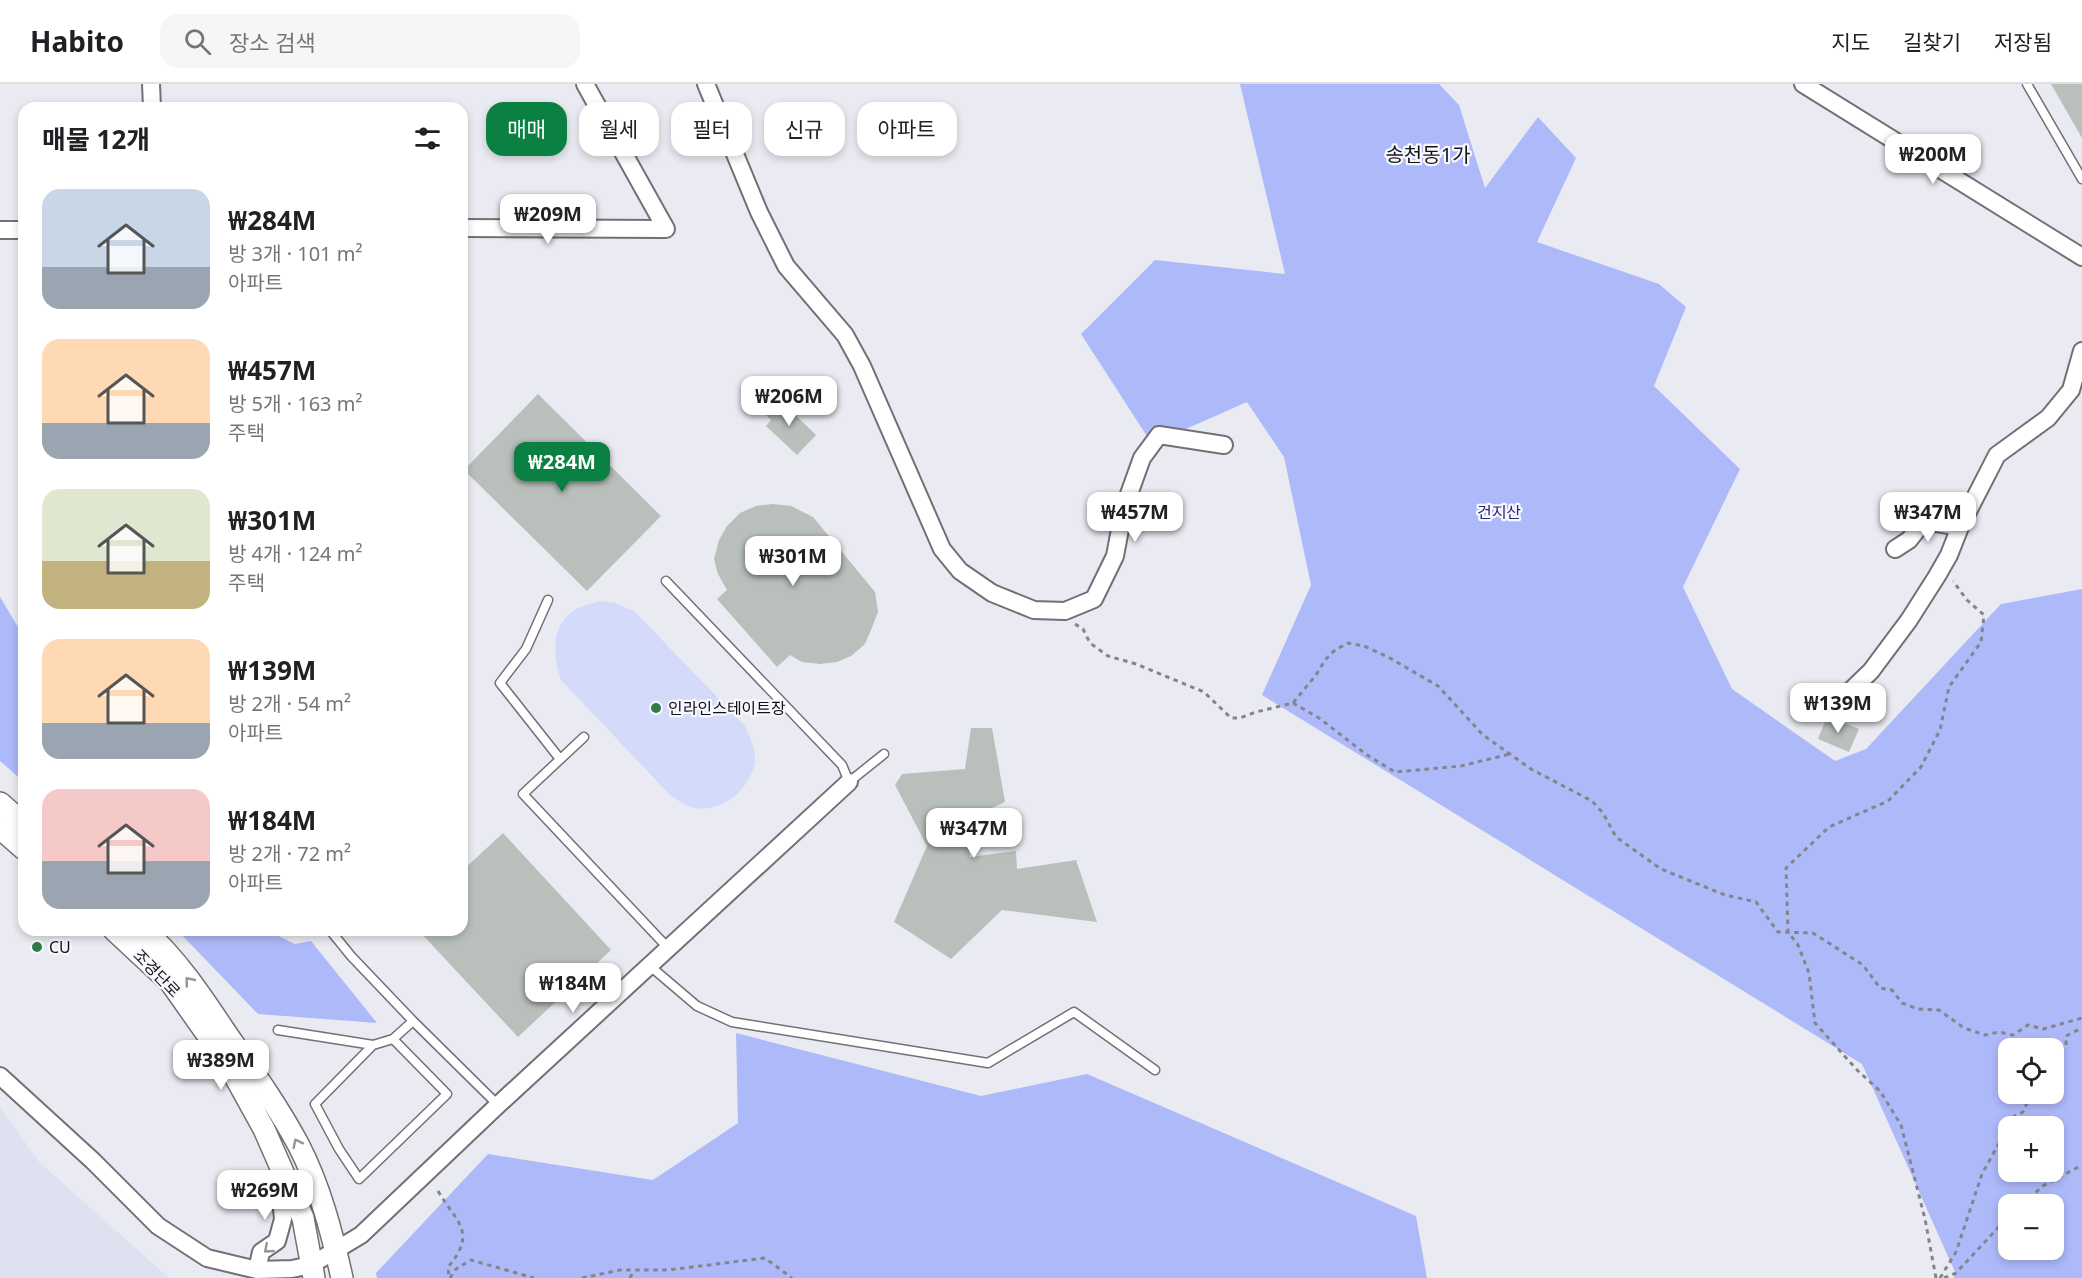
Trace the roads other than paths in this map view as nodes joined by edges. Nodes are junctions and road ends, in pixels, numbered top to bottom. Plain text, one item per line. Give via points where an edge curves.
1 (152, 84) edge
2 (585, 84) edge
3 (706, 84) edge
4 (1803, 84) edge
5 (2027, 84) edge
6 (152, 102) edge
7 (2082, 179) edge
8 (468, 228) edge
9 (0, 230) edge
10 (18, 230) edge
11 (2082, 257) edge
12 (2082, 351) edge
13 (1224, 446) dead end
14 (1960, 527) junction
15 (1895, 549) dead end
16 (666, 581) dead end
17 (548, 600) dead end
18 (1843, 698) dead end
19 (584, 737) dead end
20 (884, 754) dead end
21 (560, 759) junction
22 (849, 782) junction
23 (0, 803) edge
24 (18, 819) edge
25 (0, 828) edge
26 (18, 844) edge
27 (120, 936) edge
28 (151, 936) edge
29 (335, 936) edge
30 (669, 949) junction
31 (651, 966) junction
32 (413, 1021) junction
33 (278, 1030) dead end
34 (393, 1039) junction
35 (374, 1046) junction
36 (1155, 1070) dead end
37 (0, 1076) edge
38 (498, 1106) junction
39 (293, 1195) junction
40 (336, 1251) junction
41 (257, 1270) junction
42 (313, 1271) edge
43 (342, 1278) edge

1 - 6 street
2 - 8 street via 666,229
3 - 13 street via 786,266 845,335 942,549 960,571 992,593 1034,610 1065,611 1094,599 1115,556 1124,508 1142,458 1159,435
4 - 11 street
5 - 7 lane
9 - 10 street
12 - 14 street via 2071,390 2048,418 1996,455
14 - 15 street via 1924,521 1909,540
14 - 18 street via 1949,555 1909,620 1871,671
16 - 22 lane via 842,765
17 - 21 lane via 526,649 500,682
19 - 21 lane
20 - 22 lane
21 - 30 lane via 523,794
22 - 30 street
23 - 24 street
25 - 26 street
27 - 39 street, 조경단로 via 171,983 228,1064
40 -> 28 street, 조경단로 via 298,1145 204,1000
29 - 32 lane
30 - 31 street
31 - 36 lane via 697,1006 732,1022 988,1063 1074,1012
31 - 38 street
32 - 34 lane
32 - 38 lane
33 - 35 lane
34 - 35 lane
34 - 35 lane via 447,1094 359,1179 315,1104
37 - 41 street via 158,1226 207,1258
38 - 40 street via 362,1235
39 -> 41 street via 281,1200 283,1219 277,1241 261,1252
39 - 42 street, 조경단로 via 303,1218
40 - 42 street
40 - 43 street, 조경단로
41 - 42 street

